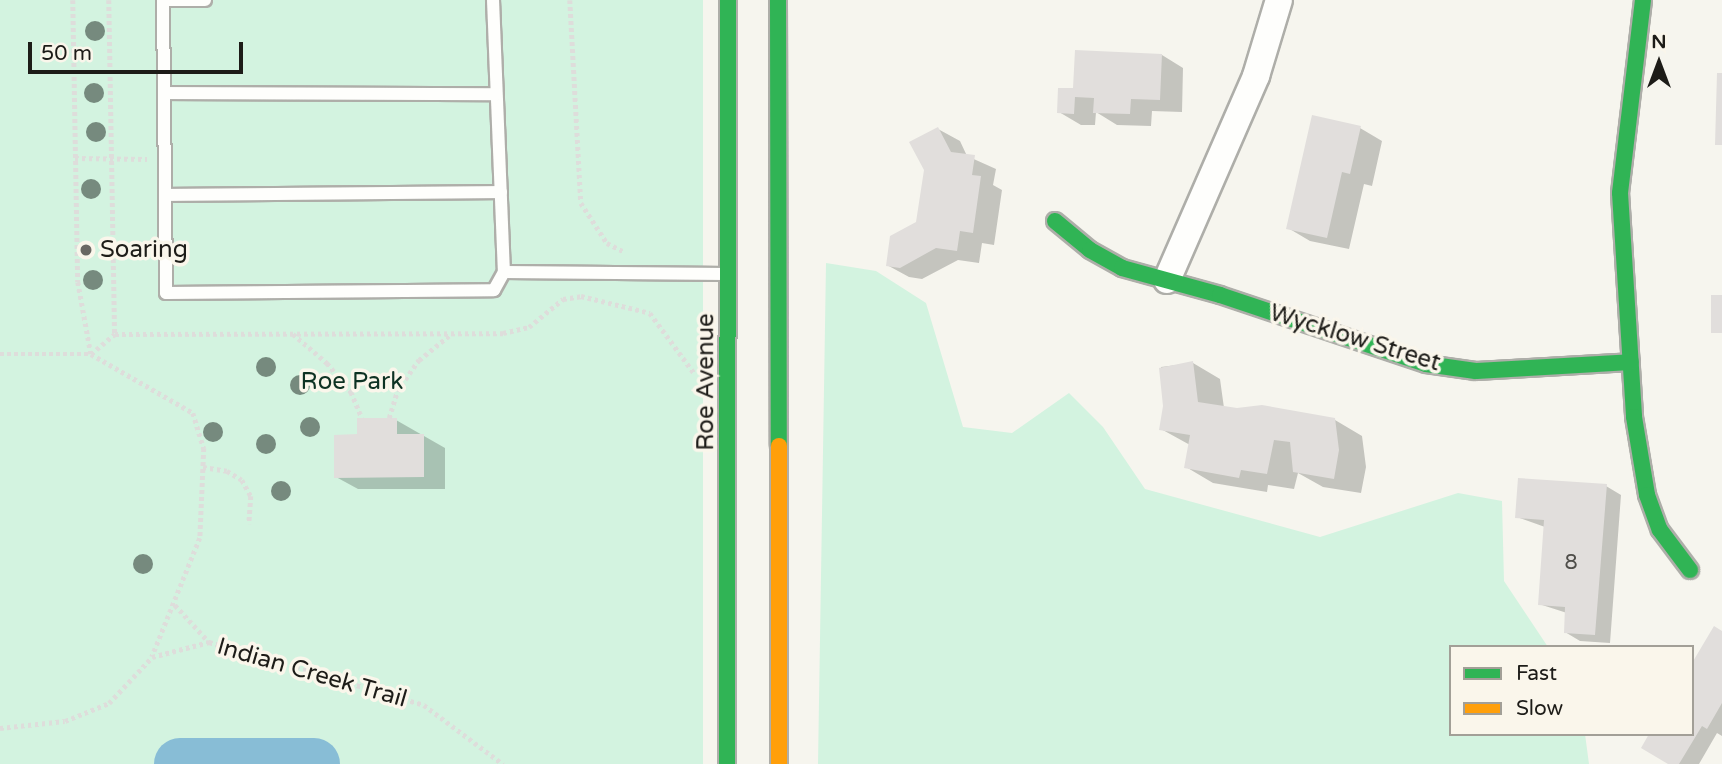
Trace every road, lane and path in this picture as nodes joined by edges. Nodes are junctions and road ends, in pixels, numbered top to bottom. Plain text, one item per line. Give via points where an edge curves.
1 (74, 0) edge
2 (109, 0) edge
3 (205, 0) edge
4 (493, 0) edge
5 (570, 0) edge
6 (729, 0) edge
7 (778, 0) edge
8 (1279, 0) edge
9 (1643, 0) edge
10 (164, 93) junction
11 (496, 94) junction
12 (75, 158) junction
13 (111, 159) junction
14 (165, 159) junction
15 (501, 192) junction
16 (166, 195) junction
17 (1055, 221) dead end
18 (628, 254) dead end
19 (504, 272) junction
20 (735, 276) junction
21 (1167, 280) junction
22 (292, 333) junction
23 (451, 333) junction
24 (116, 334) junction
25 (0, 354) edge
26 (91, 354) junction
27 (1630, 362) junction
28 (695, 375) dead end
29 (362, 418) dead end
30 (389, 418) dead end
31 (203, 467) junction
32 (249, 524) dead end
33 (1690, 570) dead end
34 (175, 605) junction
35 (209, 642) junction
36 (152, 657) junction
37 (0, 728) edge
38 (503, 764) edge
39 (727, 764) edge
40 (779, 764) edge

1 - 12 path
2 - 13 path
3 - 10 lane via 163,0
4 - 11 lane
5 - 18 path via 581,203 607,243
6 - 20 main road, Roe Avenue
7 - 40 main road via 772,284
8 - 21 street via 1256,76
9 - 27 main road via 1620,193
10 - 11 lane
10 - 14 lane
11 - 15 lane
12 - 13 path
12 - 26 path via 78,282
13 - 14 path
13 - 24 path
14 - 16 lane
15 - 16 lane
15 - 19 lane
16 - 19 lane via 166,293 494,290
17 - 21 main road, Wycklow Street via 1090,250 1122,268
19 - 20 lane
20 - 39 main road, Roe Avenue
21 - 27 main road, Wycklow Street via 1426,364 1499,371
22 - 23 path
22 - 24 path
22 - 29 path via 327,363 351,392
23 - 28 path via 503,333 529,327 563,299 581,296 650,313
23 - 30 path via 419,360 397,391
24 - 26 path
25 - 26 path
26 - 31 path via 193,412 204,448
27 - 33 main road via 1647,495 1660,530
31 - 32 path via 227,471 242,480 251,496
31 - 34 path via 200,538
34 - 35 path
34 - 36 path
35 - 36 path, Indian Creek Trail
35 - 38 path, Indian Creek Trail via 424,705
36 - 37 path via 109,703 65,721

